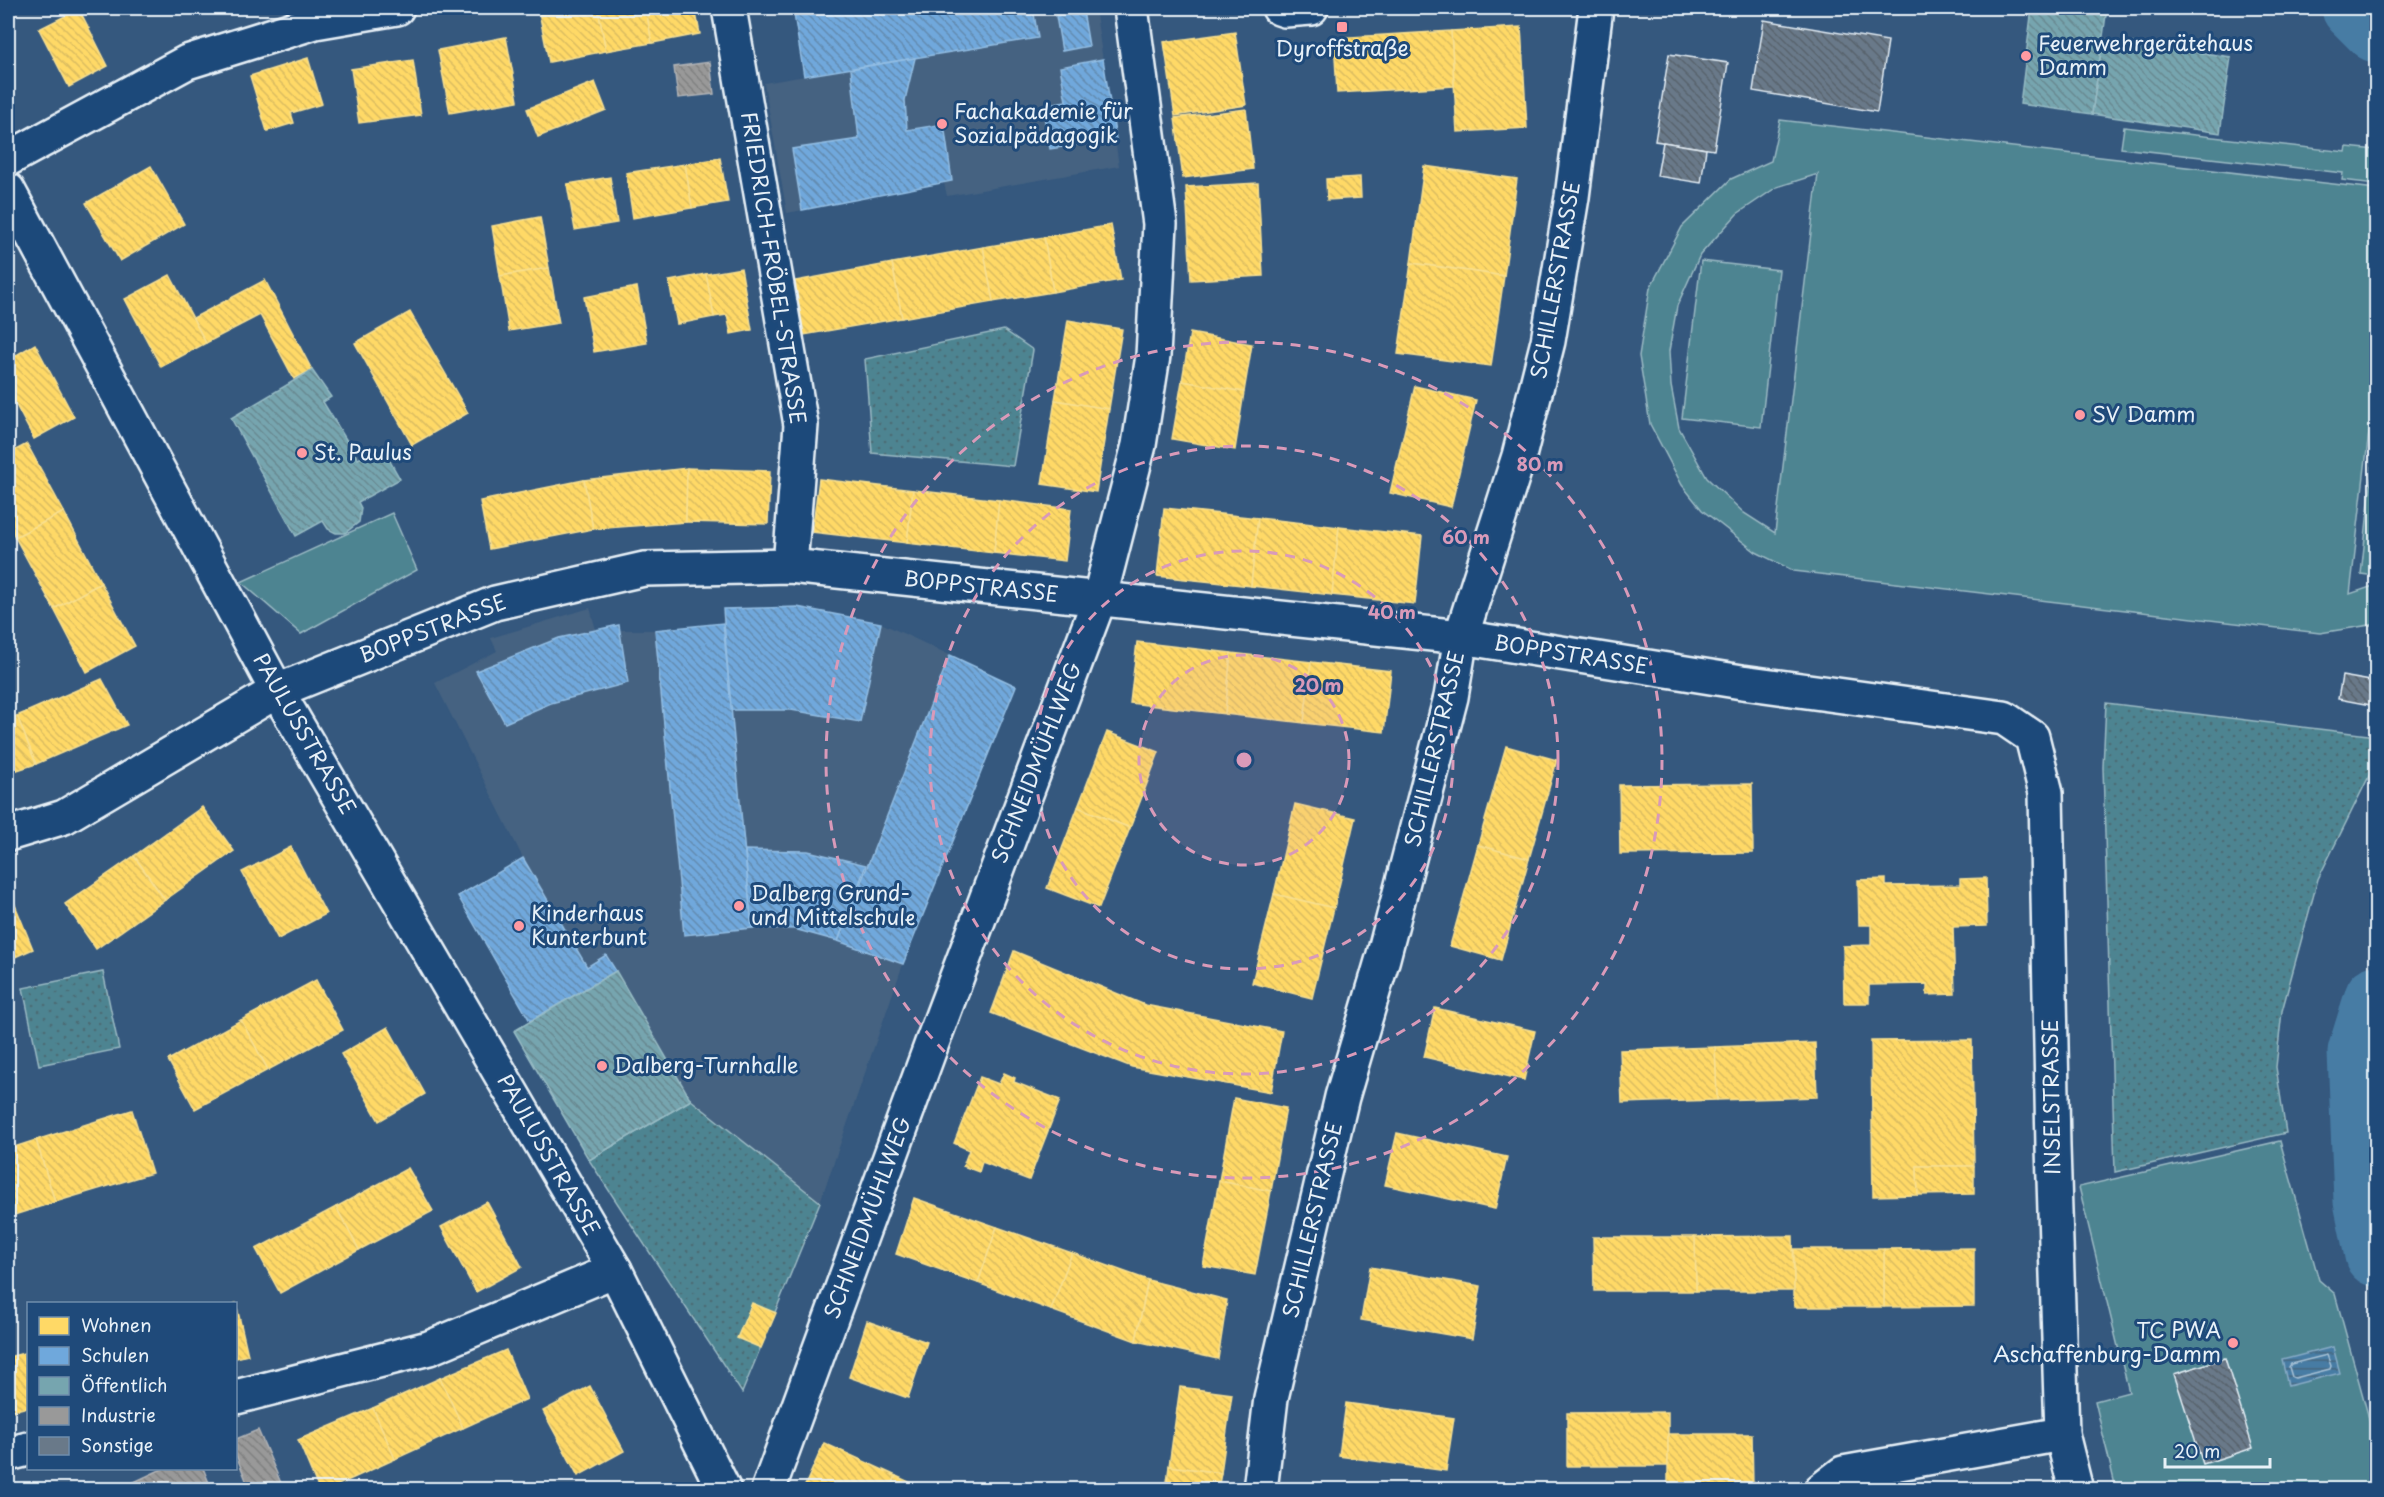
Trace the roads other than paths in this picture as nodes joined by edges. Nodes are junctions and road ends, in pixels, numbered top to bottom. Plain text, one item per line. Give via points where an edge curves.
1 (397, 8) edge
2 (729, 8) edge
3 (1131, 8) edge
4 (1279, 8) edge
5 (1311, 8) edge
6 (1596, 8) edge
7 (8, 159) edge
8 (8, 190) edge
9 (790, 566) junction
10 (1099, 600) junction
11 (1461, 637) junction
12 (277, 691) junction
13 (2004, 718) joint
14 (8, 834) edge
15 (615, 1270) junction
16 (237, 1397) edge
17 (2062, 1434) junction
18 (27, 1449) edge
19 (8, 1454) edge
20 (724, 1490) edge
21 (768, 1490) edge
22 (1260, 1490) edge
23 (1821, 1490) edge
24 (2076, 1490) edge

1 - 7 street via 315,22 187,62
2 - 9 street, FRIEDRICH-FRÖBEL-STRASSE via 801,425
3 - 10 street, SCHNEIDMÜHLWEG via 1160,224 1158,298 1139,445
4 - 5 street
6 - 11 street, SCHILLERSTRASSE via 1572,197 1548,341 1519,456
8 - 12 street, PAULUSSTRASSE
9 - 10 street, BOPPSTRASSE
9 - 12 street, BOPPSTRASSE via 644,569 495,603
10 - 11 street, BOPPSTRASSE
10 - 21 street, SCHNEIDMÜHLWEG
11 - 13 street, BOPPSTRASSE via 1742,682
11 - 22 street, SCHILLERSTRASSE via 1451,697 1383,958 1342,1097 1270,1398
12 - 14 street, BOPPSTRASSE via 64,817
12 - 15 street, PAULUSSTRASSE
13 - 17 street, INSELSTRASSE via 2032,738 2046,793
15 - 16 street via 429,1348
15 - 20 street, PAULUSSTRASSE
17 - 23 street via 1843,1473
17 - 24 street, INSELSTRASSE
18 - 19 street

